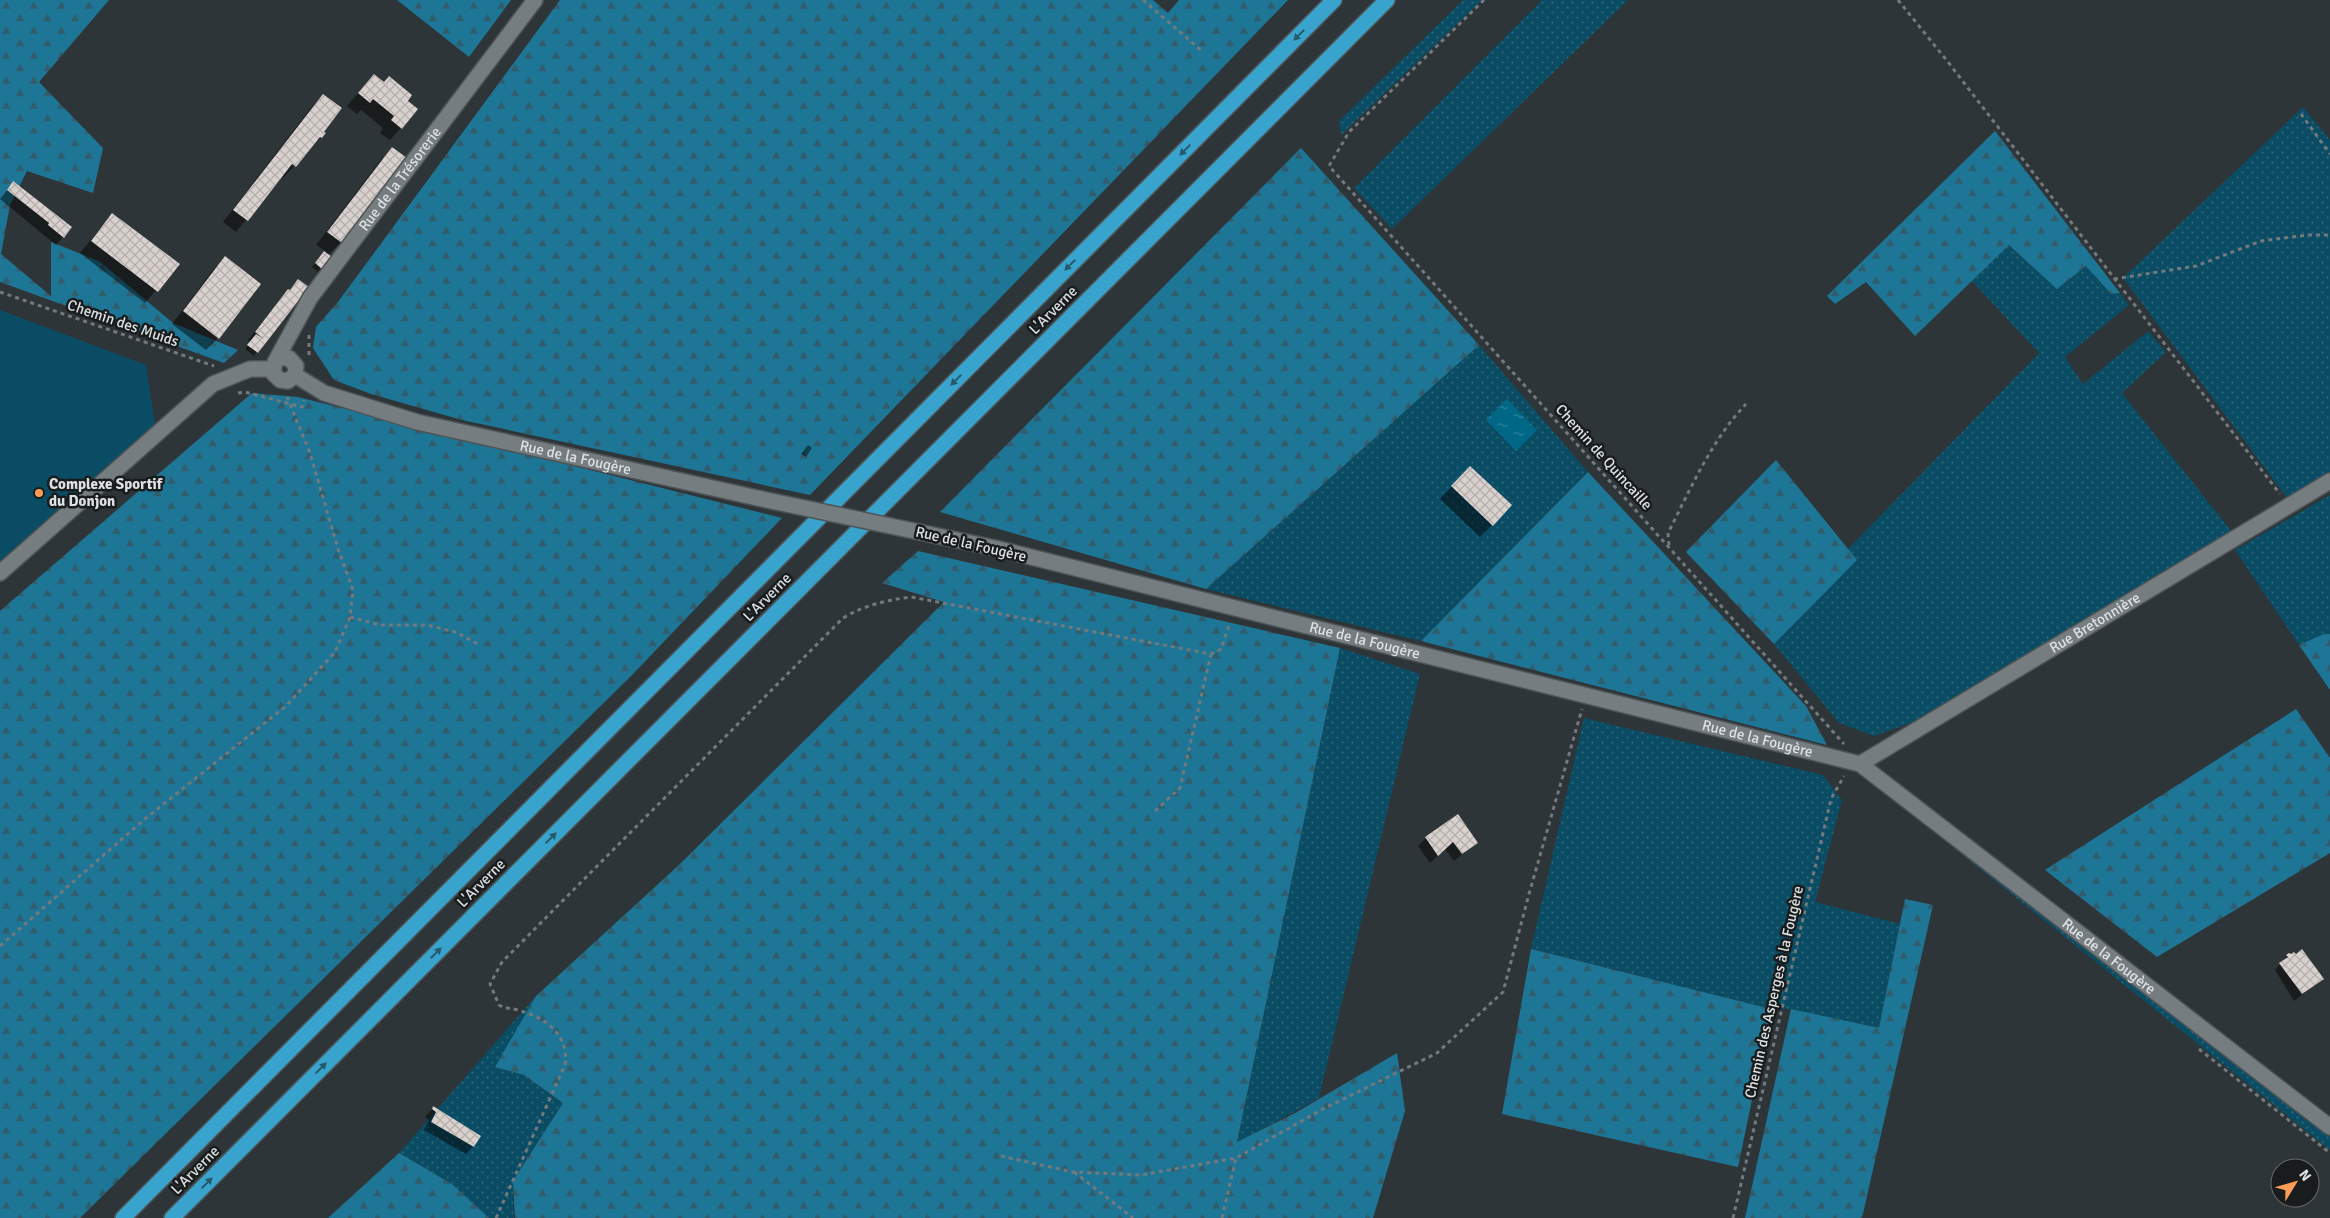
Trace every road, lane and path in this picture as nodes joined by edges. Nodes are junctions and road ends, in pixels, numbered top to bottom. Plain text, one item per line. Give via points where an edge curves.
1 (535, 0) edge
2 (1143, 0) edge
3 (1334, 0) edge
4 (1386, 0) edge
5 (1484, 0) edge
6 (1898, 0) edge
7 (1202, 51) dead end
8 (2301, 114) dead end
9 (2330, 154) edge
10 (2330, 235) edge
11 (2114, 279) junction
12 (0, 292) edge
13 (309, 326) dead end
14 (312, 360) dead end
15 (276, 370) junction
16 (238, 375) junction
17 (295, 375) junction
18 (230, 394) dead end
19 (289, 402) junction
20 (1746, 404) dead end
21 (302, 407) dead end
22 (2330, 482) edge
23 (2289, 506) junction
24 (1669, 546) junction
25 (0, 573) edge
26 (1234, 609) junction
27 (350, 616) junction
28 (478, 644) dead end
29 (1211, 654) junction
30 (1586, 697) junction
31 (1860, 764) junction
32 (1839, 772) dead end
33 (1845, 775) junction
34 (1851, 778) dead end
35 (1155, 811) dead end
36 (0, 946) edge
37 (2191, 1043) dead end
38 (2330, 1127) edge
39 (2330, 1153) edge
40 (1002, 1156) dead end
41 (1236, 1158) junction
42 (1073, 1172) junction
43 (123, 1218) edge
44 (172, 1218) edge
45 (496, 1218) edge
46 (1133, 1218) edge
47 (1222, 1218) edge
48 (1733, 1218) edge

1 - 15 street, Rue de la Trésorerie via 310,298
2 - 7 path
3 -> 43 highway, L'Arverne
44 -> 4 highway, L'Arverne
5 - 24 path, Chemin de Quincaille via 1349,132 1329,166
6 - 11 path
8 - 9 path
10 - 11 path via 2261,241 2196,266
11 - 23 path
12 - 16 path, Chemin des Muids
13 - 14 path
15 - 16 street via 250,368
15 - 17 street via 288,381
15 - 17 street via 279,358 289,358 296,366
15 - 19 path
16 - 25 street via 213,384
17 - 26 street, Rue de la Fougère, bridge via 324,393 417,422 995,548
18 - 19 path via 245,392
19 - 21 path
19 - 27 path via 310,453 353,590
20 - 24 path via 1730,421 1704,462 1668,533
22 - 23 street, Rue Bretonnière
23 - 31 street, Rue Bretonnière
24 - 31 path, Chemin de Quincaille
26 - 29 path via 1221,649
26 - 30 street, Rue de la Fougère
27 - 28 path via 380,625 427,625 455,632
27 - 36 path via 336,652 286,706 146,818
29 - 35 path via 1180,788
29 - 45 path via 911,597 882,601 843,618 502,962 490,984 499,1005 541,1020 564,1040 567,1051 565,1065
30 - 31 street, Rue de la Fougère
30 - 41 path via 1503,992 1437,1053 1323,1108
31 - 38 street, Rue de la Fougère
32 - 33 path
33 - 34 path
33 - 48 path, Chemin des Asperges à la Fougère via 1831,799
37 - 39 path
40 - 42 path
41 - 42 path via 1141,1175
41 - 47 path
42 - 46 path

